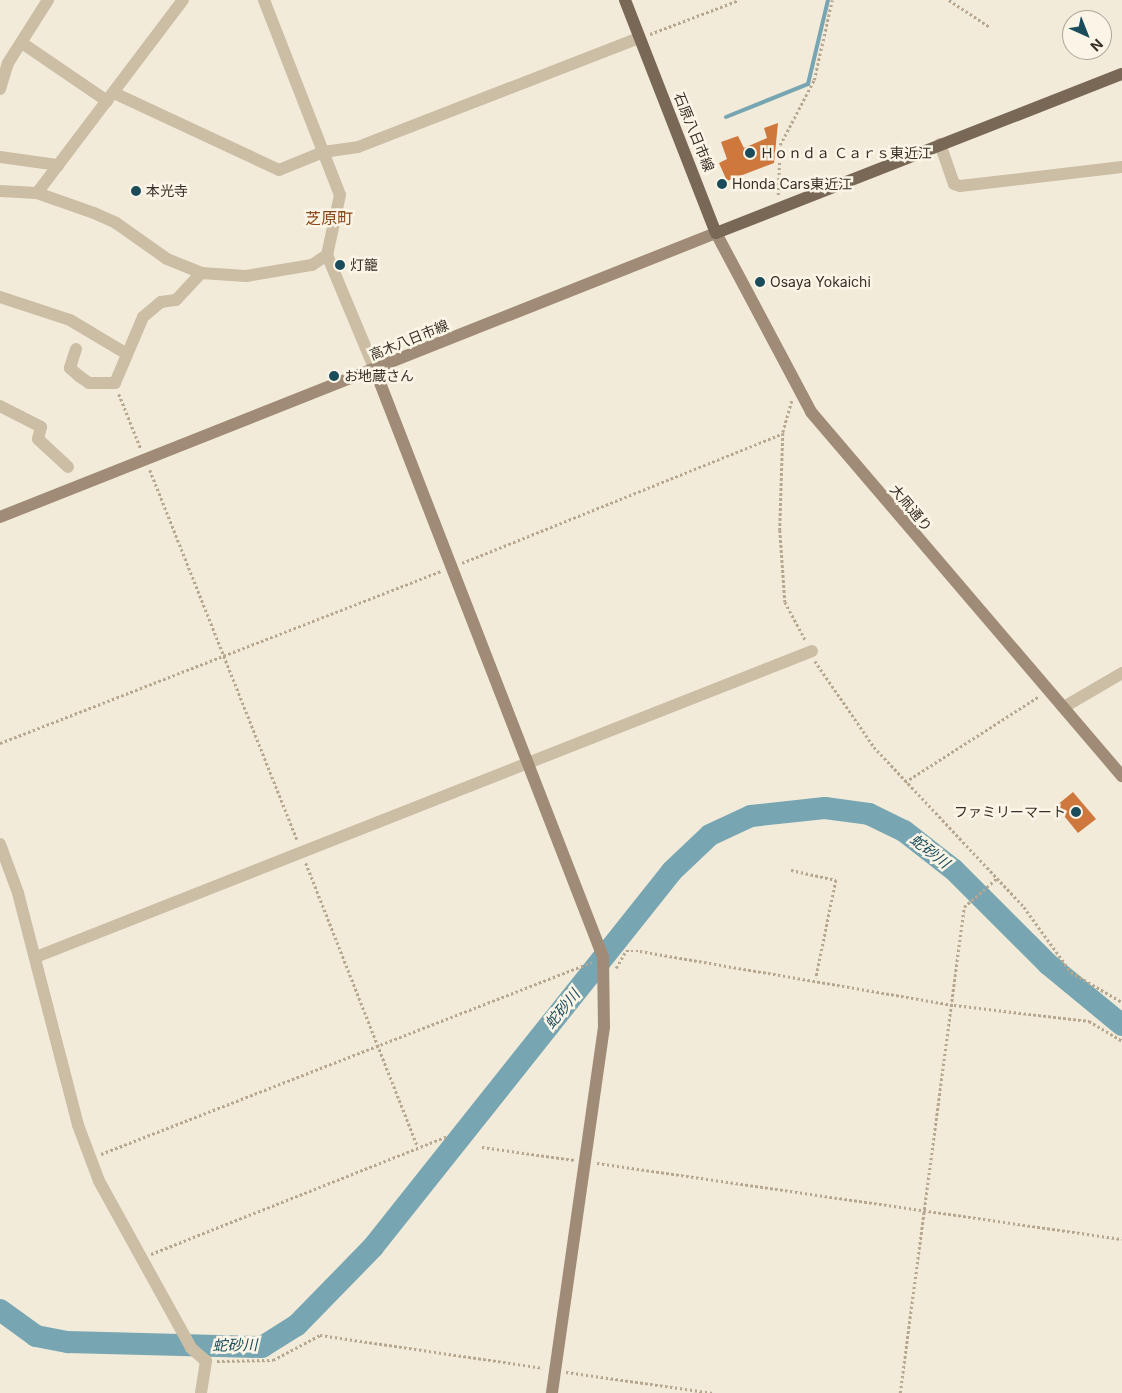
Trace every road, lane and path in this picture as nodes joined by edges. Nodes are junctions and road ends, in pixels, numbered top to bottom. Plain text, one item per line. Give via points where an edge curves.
1 (48, 0) edge
2 (183, 0) edge
3 (264, 0) edge
4 (624, 0) edge
5 (738, 0) edge
6 (832, 0) edge
7 (949, 0) edge
8 (990, 27) dead end
9 (639, 38) junction
10 (22, 43) junction
11 (1122, 74) edge
12 (0, 89) edge
13 (111, 97) junction
14 (940, 144) junction
15 (324, 152) junction
16 (0, 157) edge
17 (58, 165) junction
18 (1122, 168) edge
19 (0, 191) edge
20 (37, 193) junction
21 (778, 209) junction
22 (716, 233) junction
23 (327, 255) junction
24 (201, 273) junction
25 (0, 297) edge
26 (76, 350) dead end
27 (127, 354) junction
28 (375, 370) junction
29 (115, 383) junction
30 (797, 394) junction
31 (0, 406) edge
32 (783, 433) junction
33 (146, 460) junction
34 (68, 467) dead end
35 (0, 517) edge
36 (451, 567) junction
37 (812, 651) junction
38 (225, 657) junction
39 (1122, 674) edge
40 (1049, 690) junction
41 (1064, 707) junction
42 (0, 744) edge
43 (528, 760) junction
44 (1122, 776) edge
45 (905, 782) junction
46 (0, 844) edge
47 (301, 849) junction
48 (791, 870) dead end
49 (996, 880) junction
50 (36, 957) junction
51 (603, 957) junction
52 (816, 978) junction
53 (605, 981) junction
54 (1122, 1002) edge
55 (954, 1005) junction
56 (1122, 1041) edge
57 (378, 1046) junction
58 (447, 1136) dead end
59 (418, 1147) junction
60 (482, 1147) dead end
61 (90, 1158) junction
62 (583, 1161) junction
63 (925, 1209) junction
64 (1122, 1239) edge
65 (142, 1258) junction
66 (206, 1361) junction
67 (555, 1370) junction
68 (201, 1393) edge
69 (552, 1393) edge
70 (714, 1393) edge
71 (900, 1393) edge

1 - 10 street
2 - 13 street
3 - 15 street
4 - 9 main road, 石原八日市線
5 - 9 path
6 - 21 path via 814,80 780,145
7 - 8 path
9 - 15 street via 358,147
9 - 22 main road, 石原八日市線
10 - 12 street via 8,63
10 - 13 street
11 - 14 main road
13 - 15 street via 279,170
13 - 17 street
14 - 18 street via 954,184 960,186
14 - 21 main road
15 - 23 street via 340,195
16 - 17 street
17 - 20 street
19 - 20 street
20 - 24 street via 116,223 167,259
21 - 22 main road
22 - 28 street, 高木八日市線
22 - 30 street, 大凧通り
23 - 24 street via 312,266 246,276
23 - 28 street
24 - 27 street via 176,300 161,302 143,317
25 - 27 street via 70,320
26 - 29 street via 70,368 79,376 89,383
27 - 29 street
28 - 33 street, 高木八日市線
28 - 36 street
29 - 33 path
30 - 32 path
30 - 40 street, 大凧通り
31 - 34 street via 41,426 38,438
32 - 36 path
32 - 37 path via 780,530 785,602
33 - 35 street, 高木八日市線
33 - 38 path
36 - 38 path
36 - 43 street
37 - 43 street
37 - 45 path via 848,714
38 - 42 path
38 - 47 path
39 - 41 street
40 - 41 street, 大凧通り
40 - 45 path
41 - 44 street, 大凧通り
43 - 47 street
43 - 51 street via 592,920
45 - 49 path
46 - 50 street
47 - 50 street
47 - 57 path
48 - 52 path via 836,880
49 - 54 path via 1024,907 1071,972
49 - 55 path via 964,907
50 - 61 street
51 - 53 street
51 - 57 path
52 - 53 path via 640,951 626,952 612,978
52 - 55 path
53 - 62 street via 604,1027
55 - 56 path via 1089,1021
55 - 63 path
57 - 59 path
57 - 61 path
58 - 59 path
59 - 65 path
60 - 62 path
61 - 65 street
62 - 63 path
62 - 67 street
63 - 64 path
63 - 71 path
65 - 66 street via 191,1348
66 - 67 path via 273,1360 320,1335
66 - 68 street
67 - 69 street
67 - 70 path

